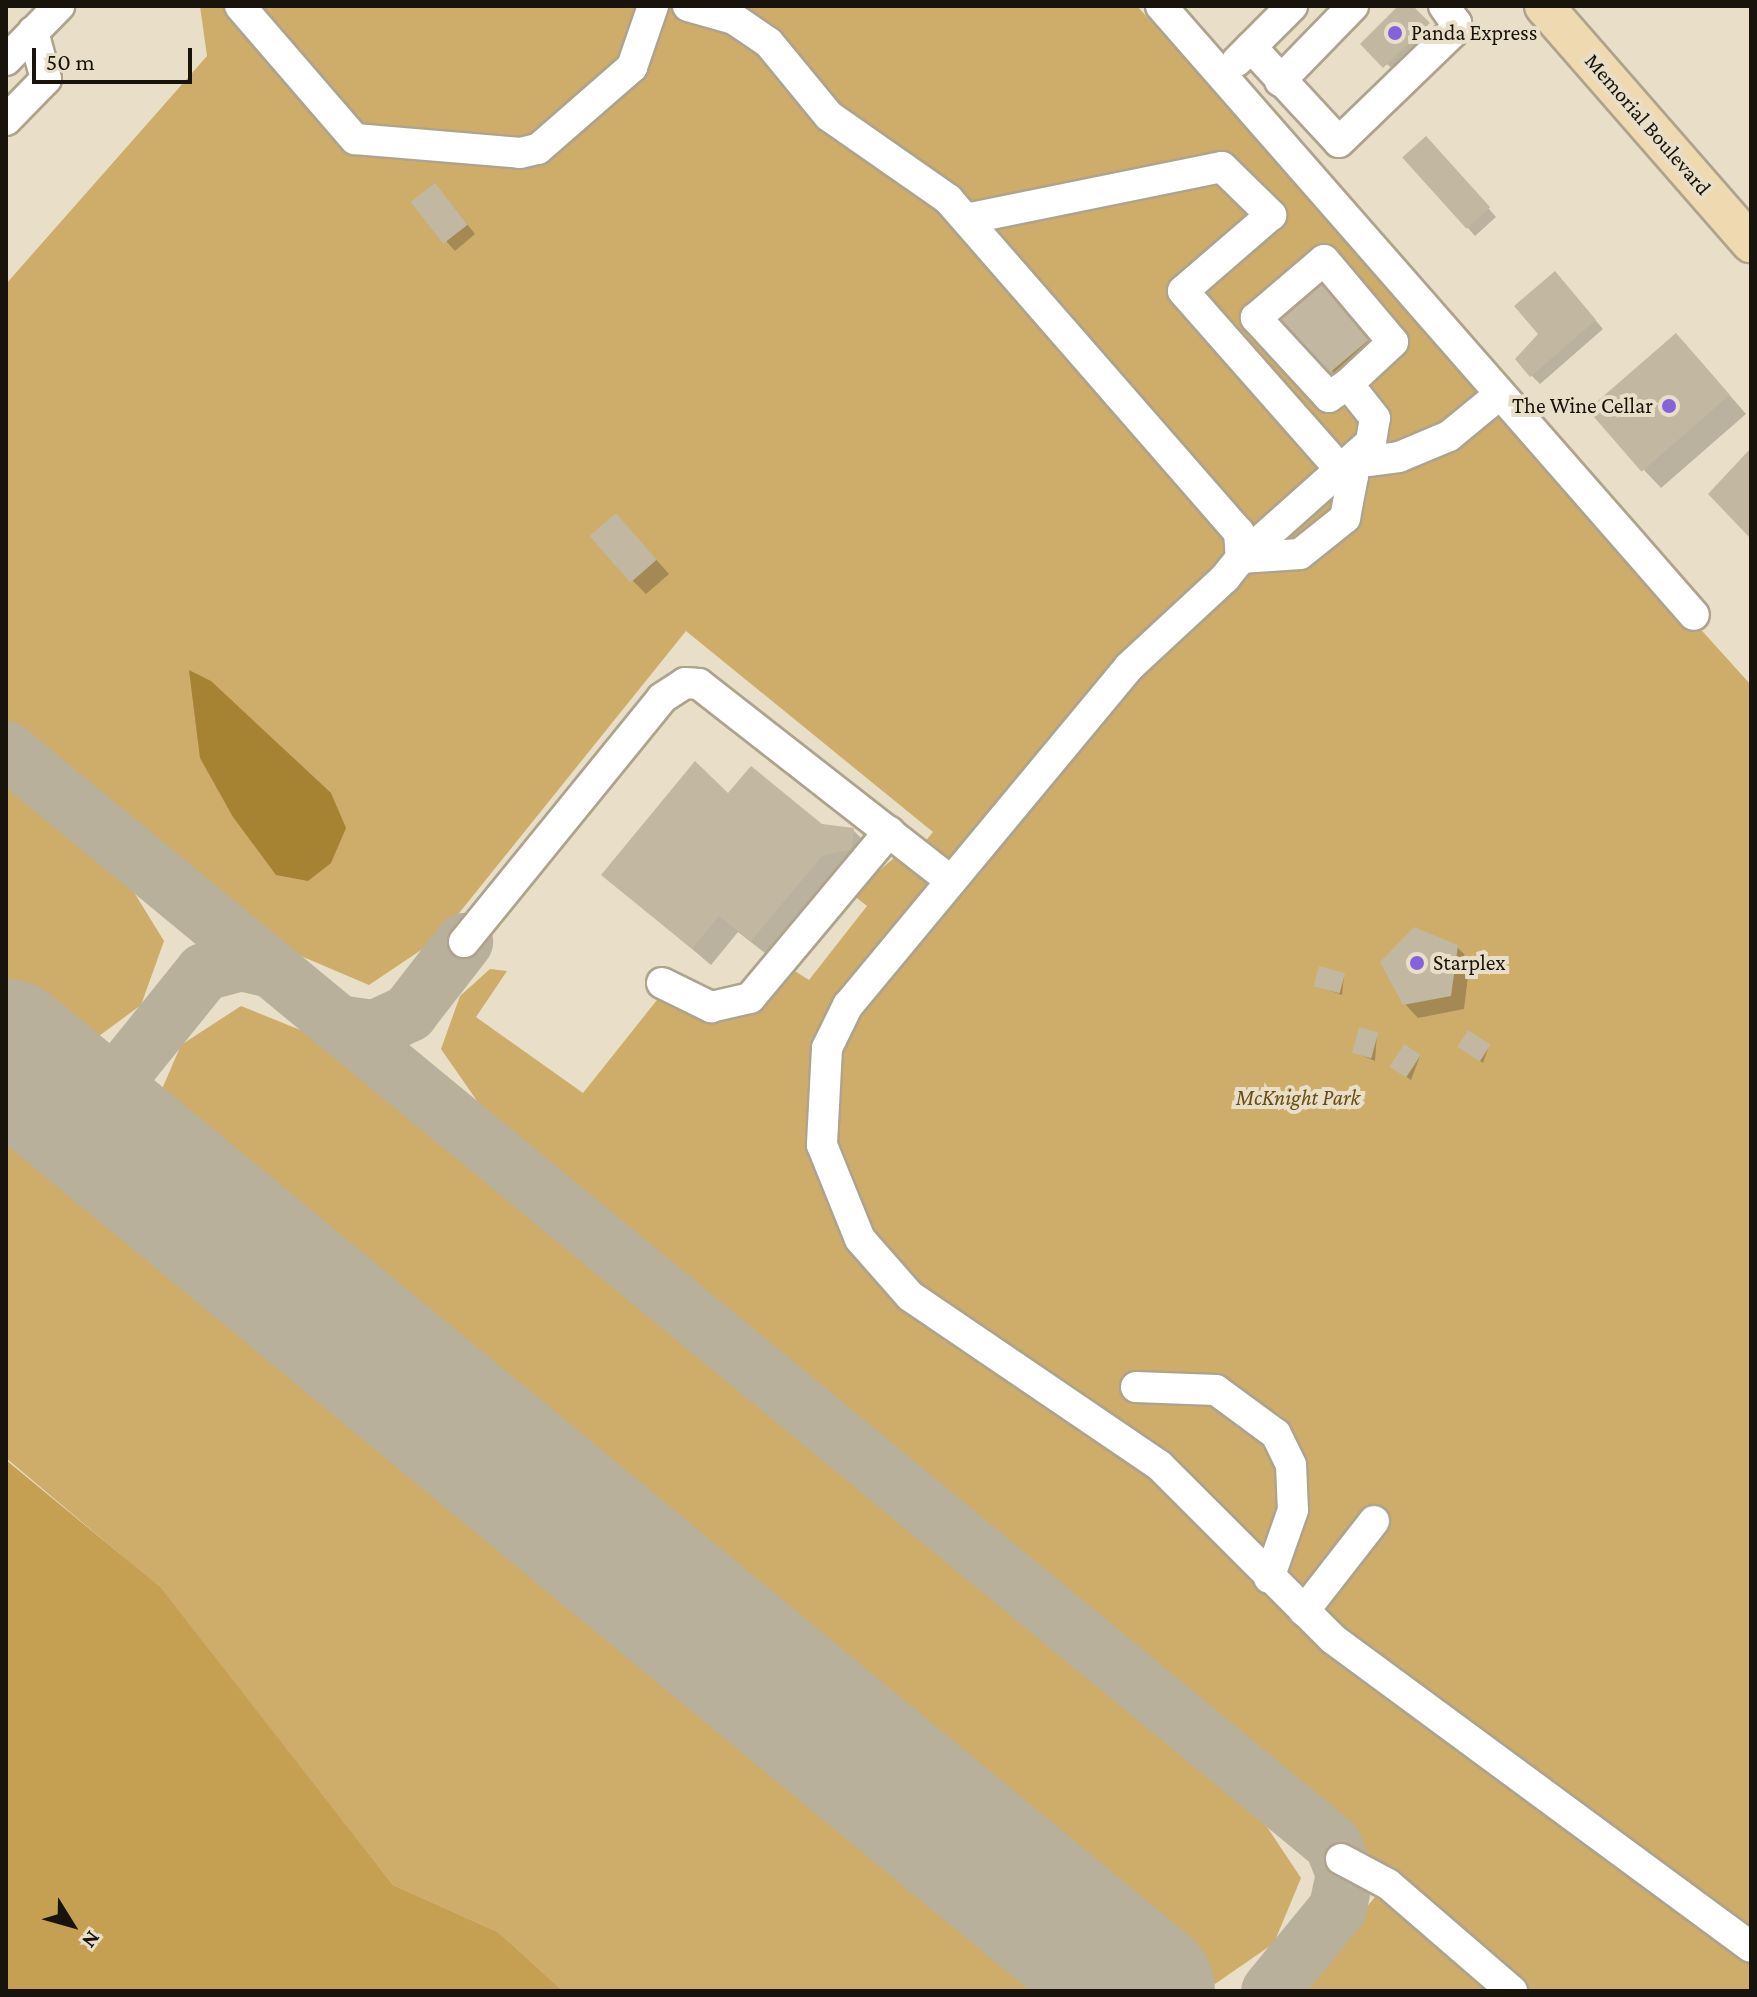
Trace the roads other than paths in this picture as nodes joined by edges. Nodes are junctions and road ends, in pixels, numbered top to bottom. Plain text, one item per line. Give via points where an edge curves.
1 (59, 6) edge
2 (240, 6) edge
3 (688, 6) edge
4 (1161, 6) edge
5 (1292, 6) edge
6 (1353, 6) edge
7 (1444, 6) edge
8 (1544, 6) edge
9 (644, 13) edge
10 (33, 32) junction
11 (1251, 47) junction
12 (6, 60) edge
13 (1222, 76) junction
14 (1280, 81) junction
15 (6, 120) edge
16 (966, 219) junction
17 (1751, 243) edge
18 (1348, 384) junction
19 (1499, 395) junction
20 (1343, 466) junction
21 (1241, 558) junction
22 (1694, 615) dead end
23 (889, 832) junction
24 (951, 881) junction
25 (464, 942) dead end
26 (662, 983) dead end
27 (1136, 1387) dead end
28 (1374, 1521) dead end
29 (1269, 1578) junction
30 (1304, 1611) junction
31 (1341, 1859) dead end
32 (1751, 1947) edge
33 (1512, 1991) edge

1 - 10 lane
2 - 9 lane via 355,139 520,153 538,149 632,67
3 - 16 lane via 734,19 769,43 829,116 905,165
4 - 13 lane
5 - 11 lane
6 - 14 lane
7 - 14 lane via 1456,23 1452,33 1339,142
8 - 17 main road, Memorial Boulevard
10 - 12 lane
10 - 15 lane via 46,79
11 - 13 lane
11 - 14 lane
13 - 19 lane
16 - 20 lane via 1222,167 1271,215 1183,291
16 - 21 lane via 1239,532
18 - 18 lane via 1329,397 1256,318 1324,260 1393,342
18 - 20 lane via 1375,418 1371,442
19 - 20 lane via 1449,436 1399,457
19 - 22 lane
20 - 21 lane
20 - 21 lane via 1352,498 1330,534 1300,554
21 - 24 lane via 1129,667
23 - 24 lane
23 - 25 lane via 699,684 685,683 662,698
23 - 26 lane via 750,998 711,1007
24 - 29 lane via 848,1005 827,1048 822,1145 835,1191 880,1269 910,1296 1159,1465
27 - 29 lane via 1216,1390 1276,1434 1291,1465 1293,1510
28 - 30 lane
29 - 30 lane
30 - 32 lane via 1519,1782
31 - 33 lane via 1388,1884

